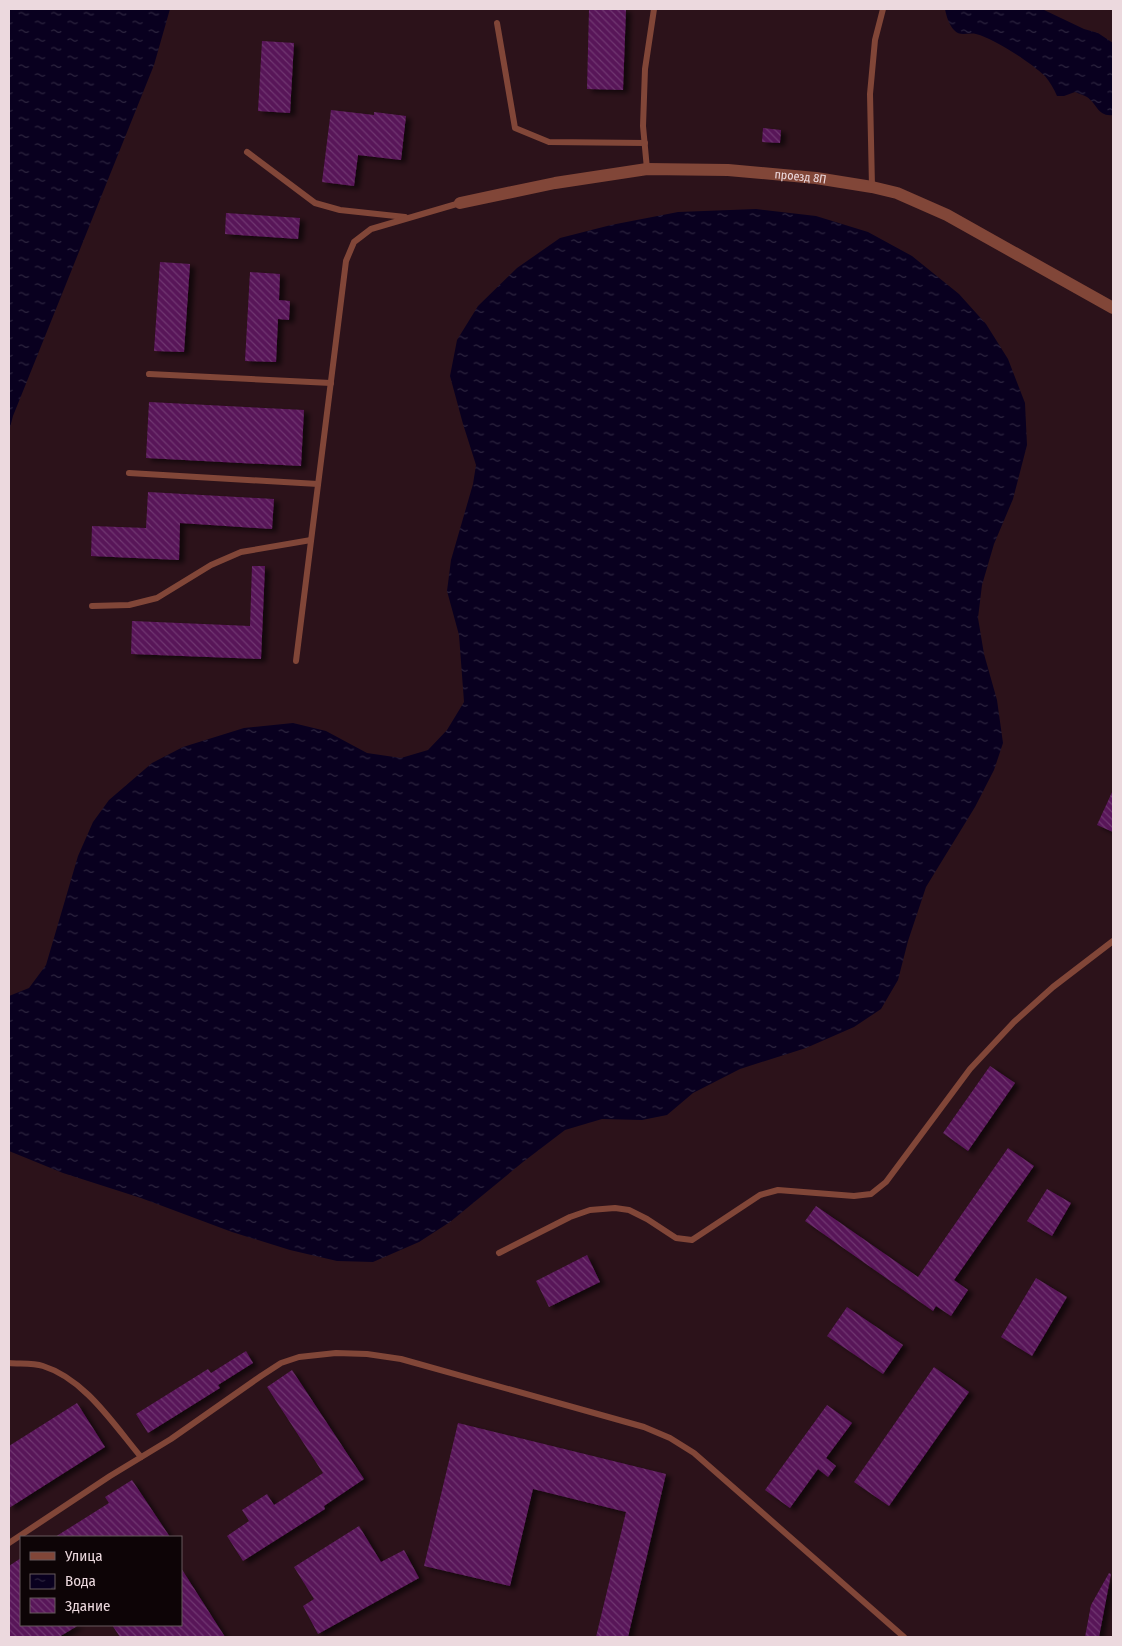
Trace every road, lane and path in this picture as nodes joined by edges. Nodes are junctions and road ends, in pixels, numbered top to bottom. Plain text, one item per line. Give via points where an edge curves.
1 (654, 9) edge
2 (882, 9) edge
3 (497, 22) dead end
4 (645, 143) junction
5 (247, 152) dead end
6 (648, 169) junction
7 (872, 187) junction
8 (460, 203) joint
9 (409, 218) junction
10 (1113, 308) edge
11 (149, 374) dead end
12 (331, 383) junction
13 (129, 473) dead end
14 (318, 484) junction
15 (311, 540) junction
16 (92, 606) dead end
17 (296, 661) dead end
18 (1113, 941) edge
19 (500, 1253) dead end
20 (9, 1363) edge
21 (141, 1458) junction
22 (9, 1543) edge
23 (904, 1637) edge

1 - 4 lane via 645,69
2 - 7 lane via 874,40 870,94
3 - 4 lane via 515,128 549,142
4 - 6 lane
5 - 9 lane via 315,203 340,210
6 - 7 street, проезд 8П via 728,170
6 - 8 street, проезд 8П via 555,183
7 - 10 street, проезд 8П via 897,192 948,215
8 - 9 lane
9 - 12 lane via 371,229 354,242 346,261
11 - 12 lane
12 - 14 lane
13 - 14 lane
14 - 15 lane
15 - 16 lane via 241,552 210,565 157,598 129,605
15 - 17 lane
18 - 19 lane via 1053,986 1014,1022 970,1069 886,1182 871,1194 854,1196 778,1190 760,1195 692,1240 676,1238 629,1210 590,1210
20 - 21 lane via 42,1366 65,1375 86,1392
21 - 22 lane
21 - 23 lane via 260,1376 299,1357 336,1353 401,1360 644,1427 670,1438 694,1452

